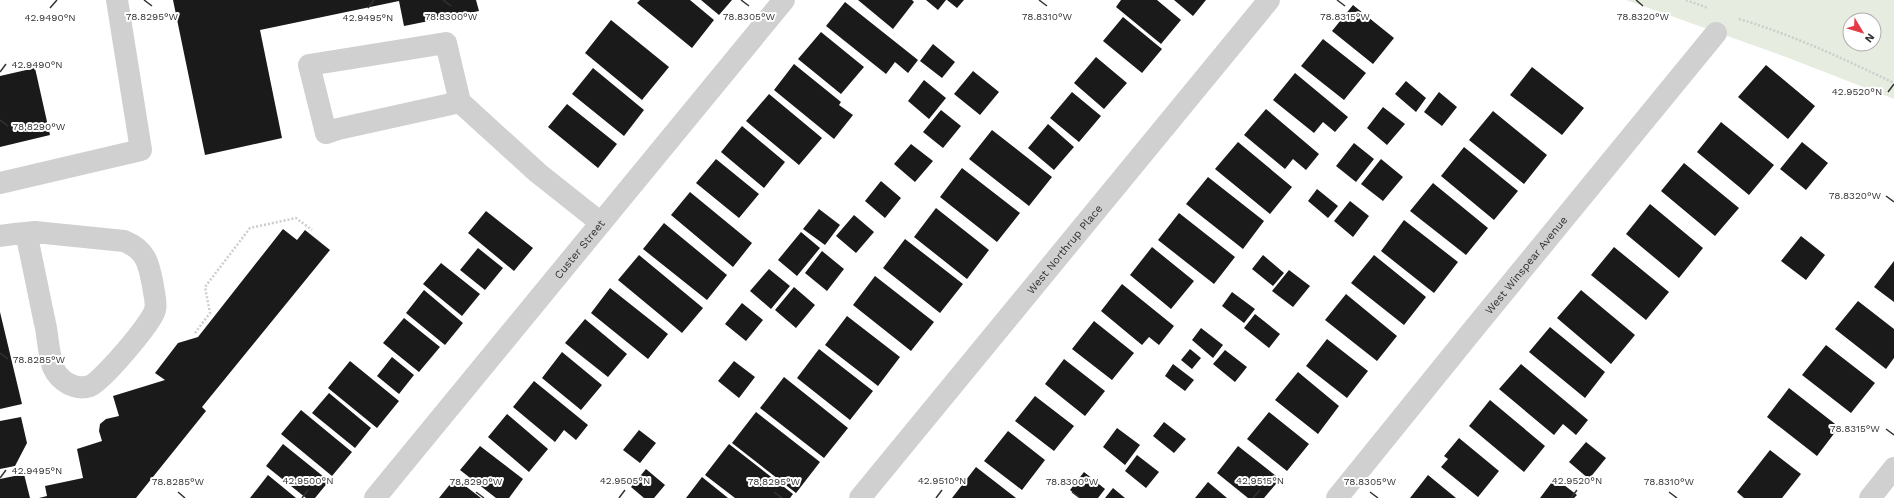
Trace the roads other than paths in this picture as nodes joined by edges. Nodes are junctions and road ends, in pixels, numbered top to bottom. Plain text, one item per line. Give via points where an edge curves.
1 (117, 0) edge
2 (784, 0) edge
3 (1269, 0) edge
4 (1716, 33) dead end
5 (460, 102) junction
6 (0, 183) edge
7 (601, 223) junction
8 (26, 233) junction
9 (0, 236) edge
10 (1894, 468) edge
11 (375, 498) edge
12 (860, 498) edge
13 (1337, 498) edge
14 (1870, 498) edge

1 - 6 street via 141,150
2 - 7 street, Custer Street
3 - 12 street, West Northrup Place
4 - 13 street, West Winspear Avenue
5 - 5 street via 326,133 309,65 446,43
5 - 7 street via 538,173
7 - 11 street, Custer Street
8 - 8 street via 53,367 71,386 78,388 91,385 136,341 155,310 156,302 148,263 140,251 124,241
8 - 9 street
10 - 14 street

